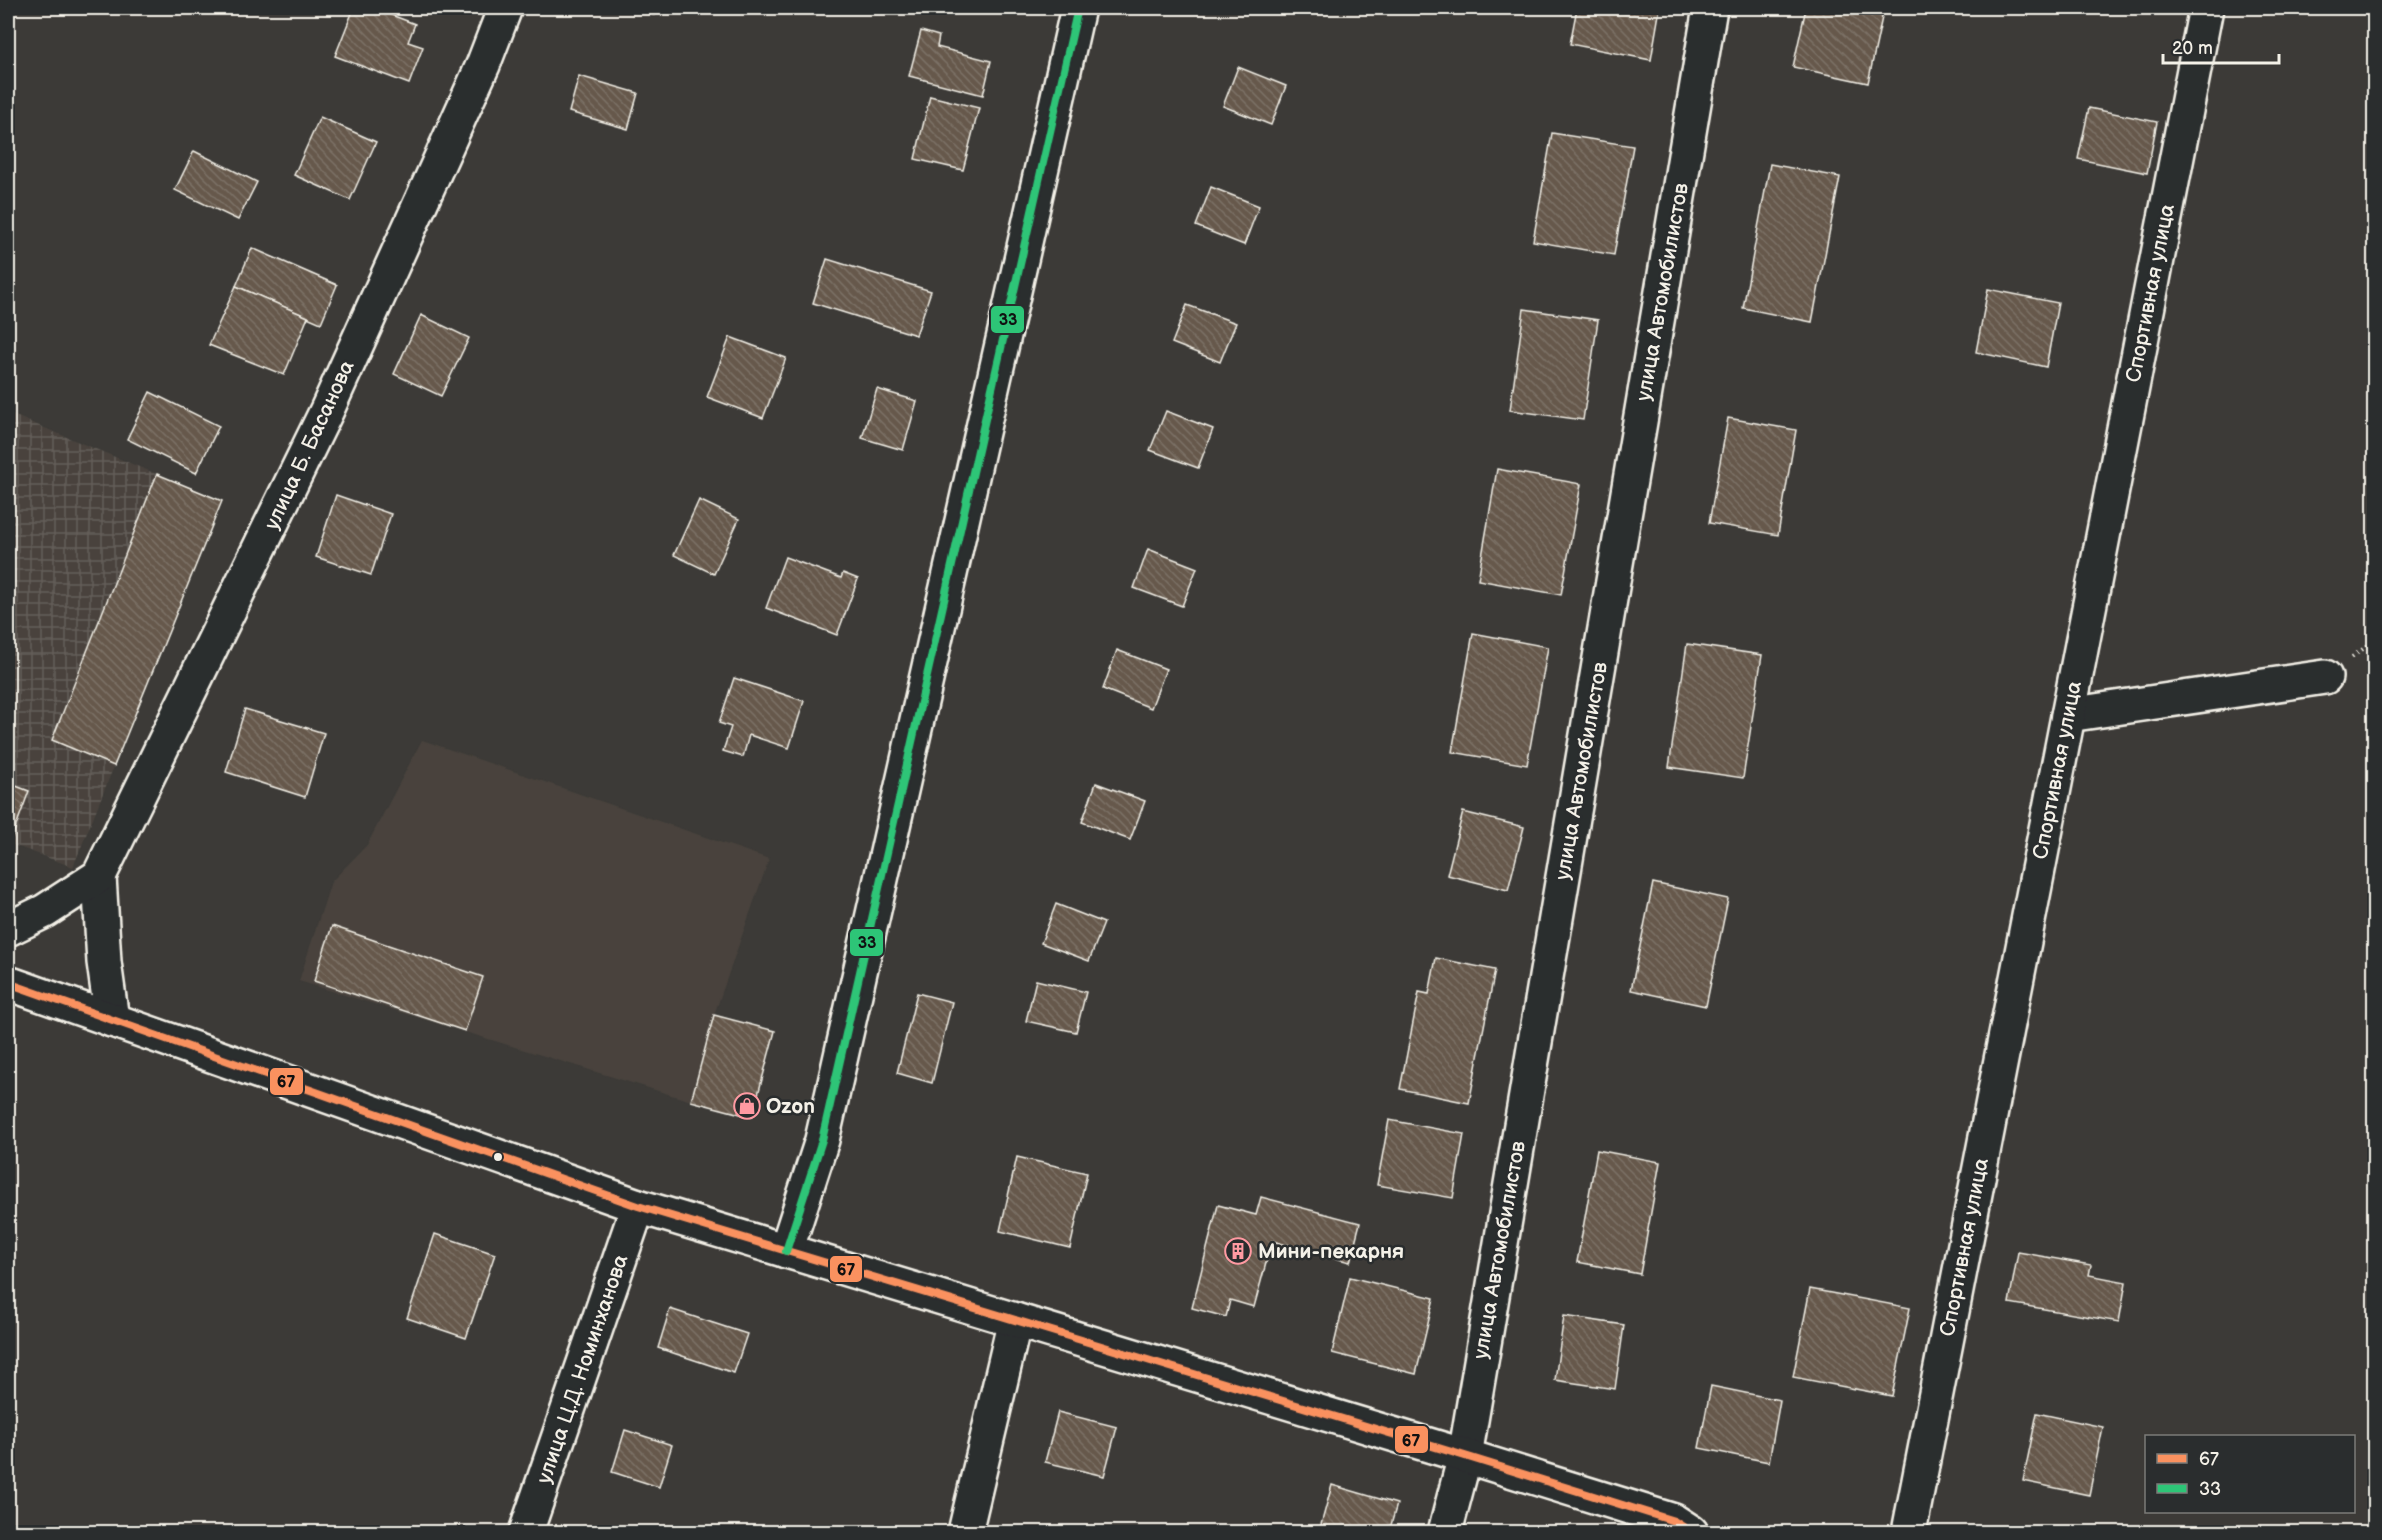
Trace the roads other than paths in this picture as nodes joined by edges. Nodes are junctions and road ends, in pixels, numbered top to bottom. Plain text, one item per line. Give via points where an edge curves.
1 (505, 8) edge
2 (1078, 8) edge
3 (1710, 8) edge
4 (2206, 8) edge
5 (2325, 677) dead end
6 (2068, 715) junction
7 (99, 876) junction
8 (8, 929) edge
9 (8, 983) edge
10 (112, 1020) junction
11 (638, 1206) junction
12 (786, 1251) junction
13 (1015, 1320) junction
14 (1465, 1456) junction
15 (526, 1533) edge
16 (966, 1533) edge
17 (1445, 1533) edge
18 (1690, 1533) edge
19 (1909, 1533) edge

1 - 7 street, улица Б. Басанова via 327,410
2 - 12 street via 822,1140
3 - 14 street, улица Автомобилистов
4 - 6 street, Спортивная улица
5 - 6 street
6 - 19 street, Спортивная улица
7 - 8 street via 45,911
7 - 10 street
9 - 10 street
10 - 11 street
11 - 12 street
11 - 15 street, улица Ц.Д. Номинханова
12 - 13 street
13 - 14 street
13 - 16 street
14 - 17 street, улица Автомобилистов
14 - 18 street via 1674,1521

